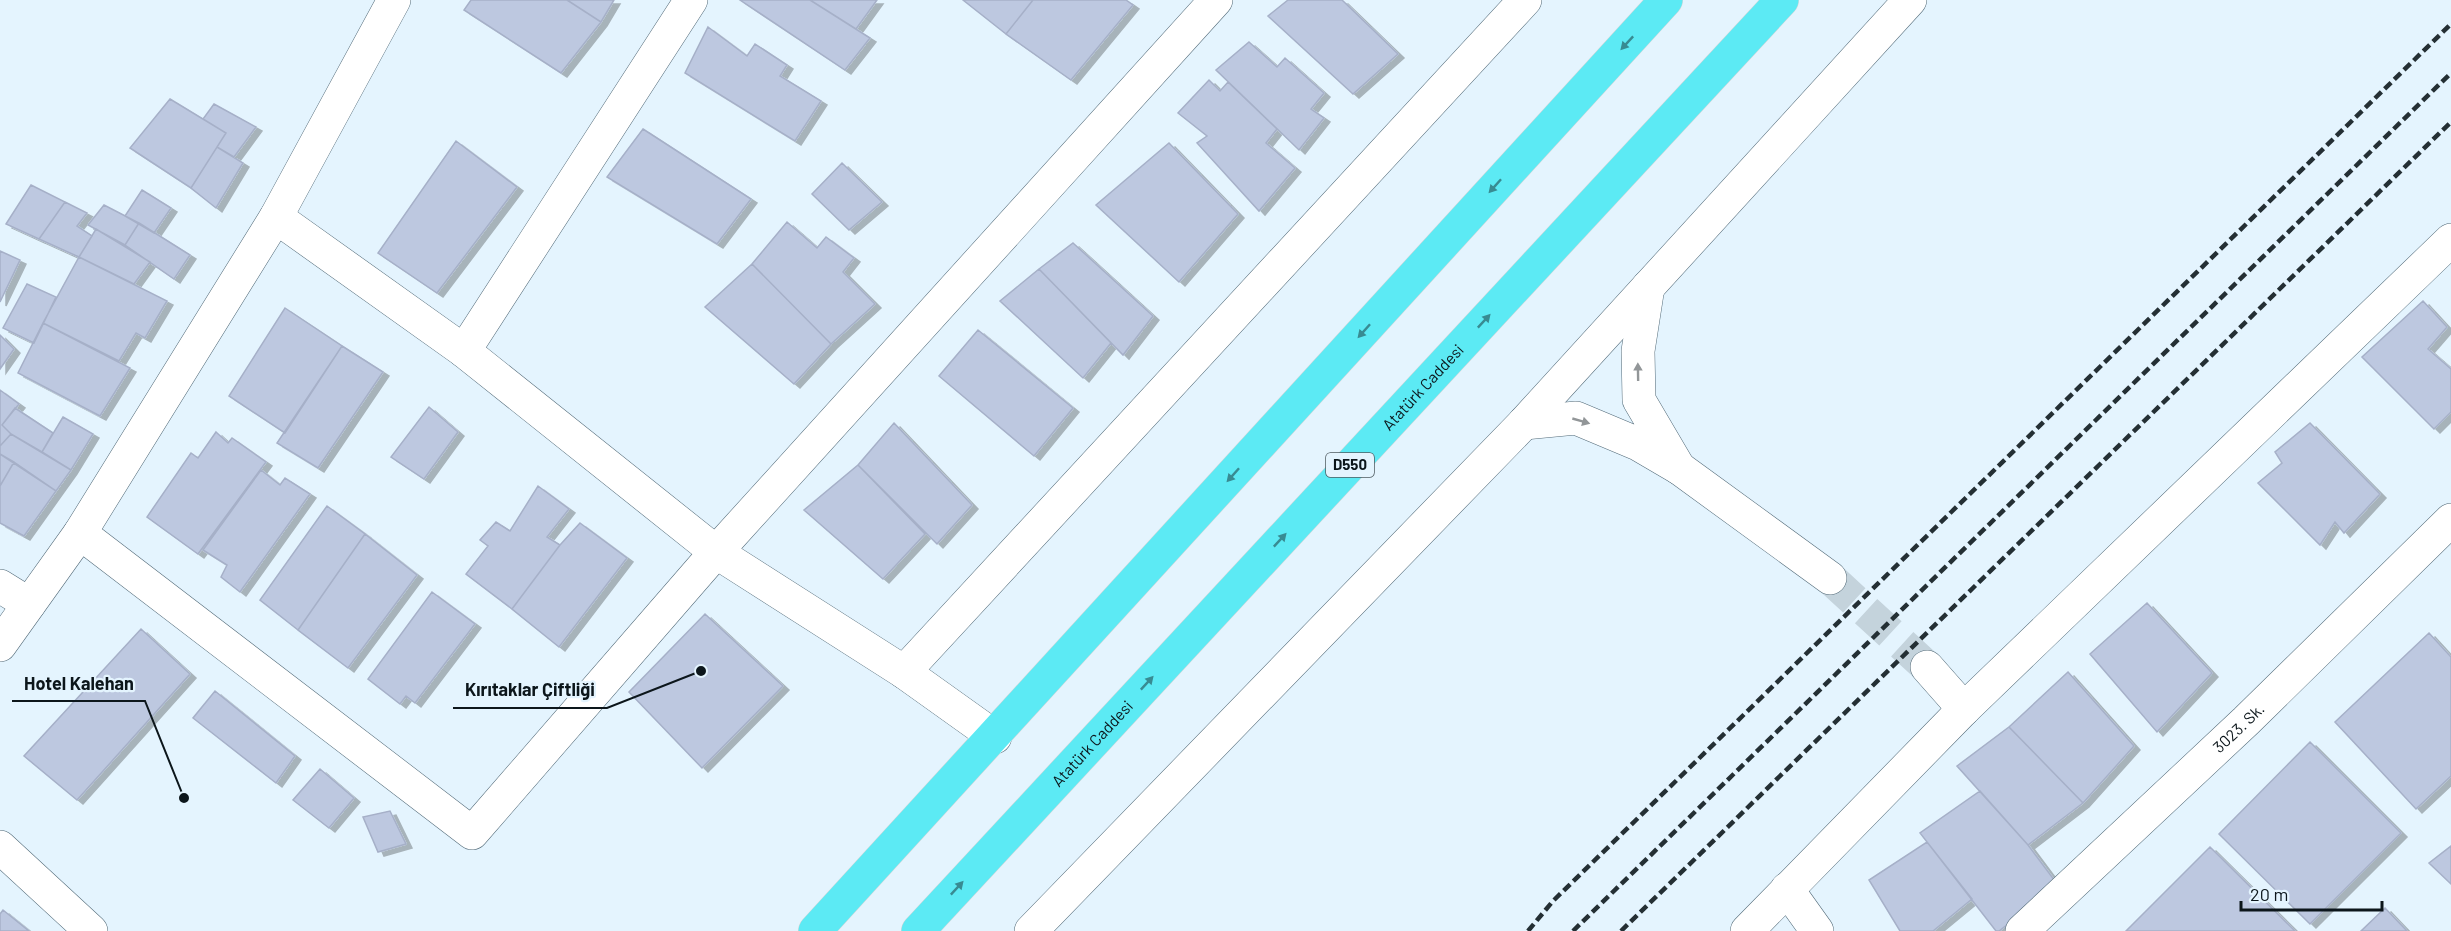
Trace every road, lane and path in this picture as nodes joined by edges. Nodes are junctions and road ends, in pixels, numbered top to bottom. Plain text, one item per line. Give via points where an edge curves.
1 (394, 0) edge
2 (691, 0) edge
3 (1216, 0) edge
4 (1525, 0) edge
5 (1666, 0) edge
6 (1782, 0) edge
7 (1910, 0) edge
8 (276, 217) junction
9 (2451, 240) edge
10 (1648, 287) junction
11 (464, 351) junction
12 (1524, 423) junction
13 (1679, 468) junction
14 (2451, 520) edge
15 (80, 533) junction
16 (716, 552) junction
17 (1830, 578) tunnel mouth
18 (0, 586) edge
19 (29, 604) junction
20 (0, 645) edge
21 (1927, 667) tunnel mouth
22 (904, 672) junction
23 (1964, 708) junction
24 (995, 737) junction
25 (0, 847) edge
26 (1787, 889) junction
27 (91, 931) edge
28 (815, 931) edge
29 (918, 931) edge
30 (1031, 931) edge
31 (1747, 931) edge
32 (1817, 931) edge
33 (2022, 931) edge

1 - 8 street
2 - 11 street
3 - 16 street
4 - 22 street
5 -> 24 highway
29 -> 6 highway, Atatürk Caddesi / D550
7 - 10 street
8 - 11 street
8 - 15 street
9 - 23 street
10 - 12 street
13 -> 10 street via 1639,400 1638,351
11 - 16 street
12 -> 13 street via 1576,418 1638,444
12 - 30 street
13 - 17 street
14 - 33 street, 3023. Sk.
15 - 16 street via 472,833
15 - 19 street
16 - 22 street
18 - 19 street
19 - 20 street
21 - 23 street
22 - 24 street
23 - 26 street
24 - 28 highway
25 - 27 street
26 - 31 street
26 - 32 street

